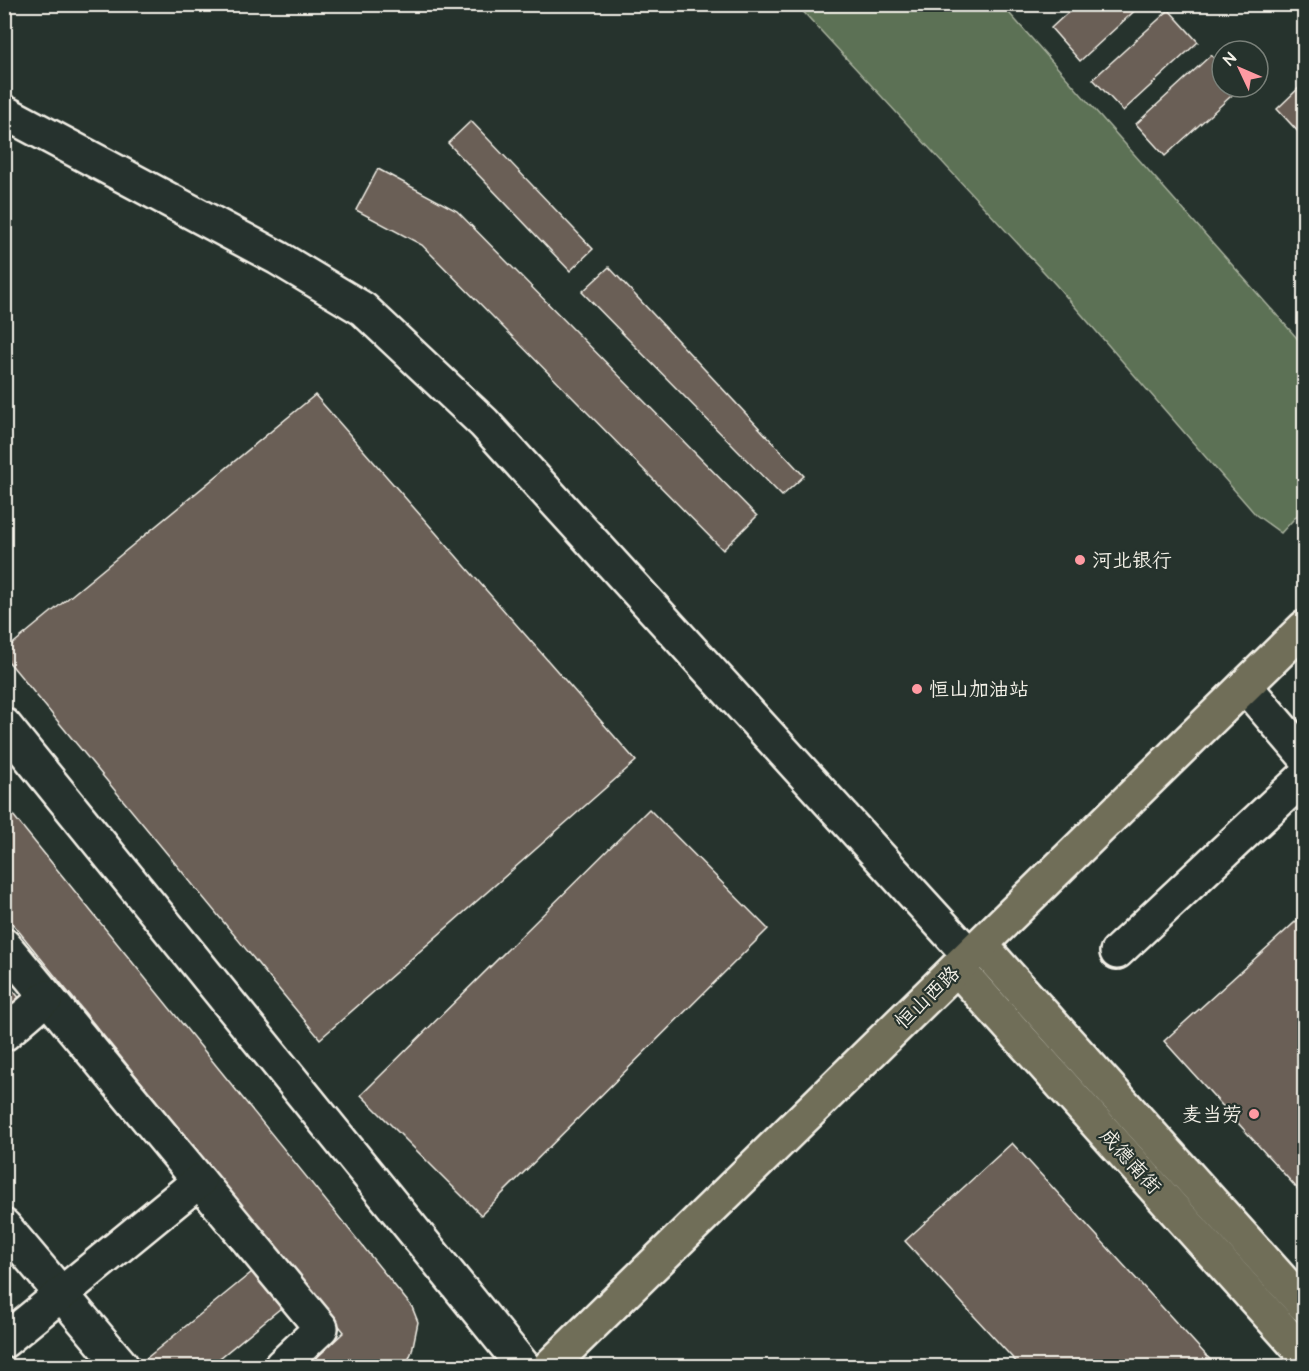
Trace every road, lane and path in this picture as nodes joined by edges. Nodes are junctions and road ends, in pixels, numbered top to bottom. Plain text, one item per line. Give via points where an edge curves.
1 (4, 112) edge
2 (1305, 628) edge
3 (1245, 686) junction
4 (4, 725) edge
5 (1305, 755) edge
6 (1305, 777) edge
7 (4, 945) edge
8 (1117, 952) dead end
9 (969, 956) junction
10 (47, 997) junction
11 (4, 1034) edge
12 (199, 1181) junction
13 (4, 1226) edge
14 (62, 1294) junction
15 (1305, 1305) edge
16 (4, 1341) edge
17 (1305, 1354) edge
18 (122, 1366) edge
19 (281, 1366) edge
20 (523, 1366) edge
21 (550, 1366) edge

1 - 9 street via 268,253 363,309 484,423
2 - 3 main road, 恒山西路
3 - 5 street
3 - 9 main road, 恒山西路
4 - 20 street
6 - 8 street
7 - 10 street
9 - 15 main road, 成德南街
9 - 17 main road, 成德南街
9 - 21 main road, 恒山西路
10 - 11 street
10 - 12 street
12 - 14 street
12 - 19 street via 321,1328
13 - 14 street
14 - 16 street
14 - 18 street

